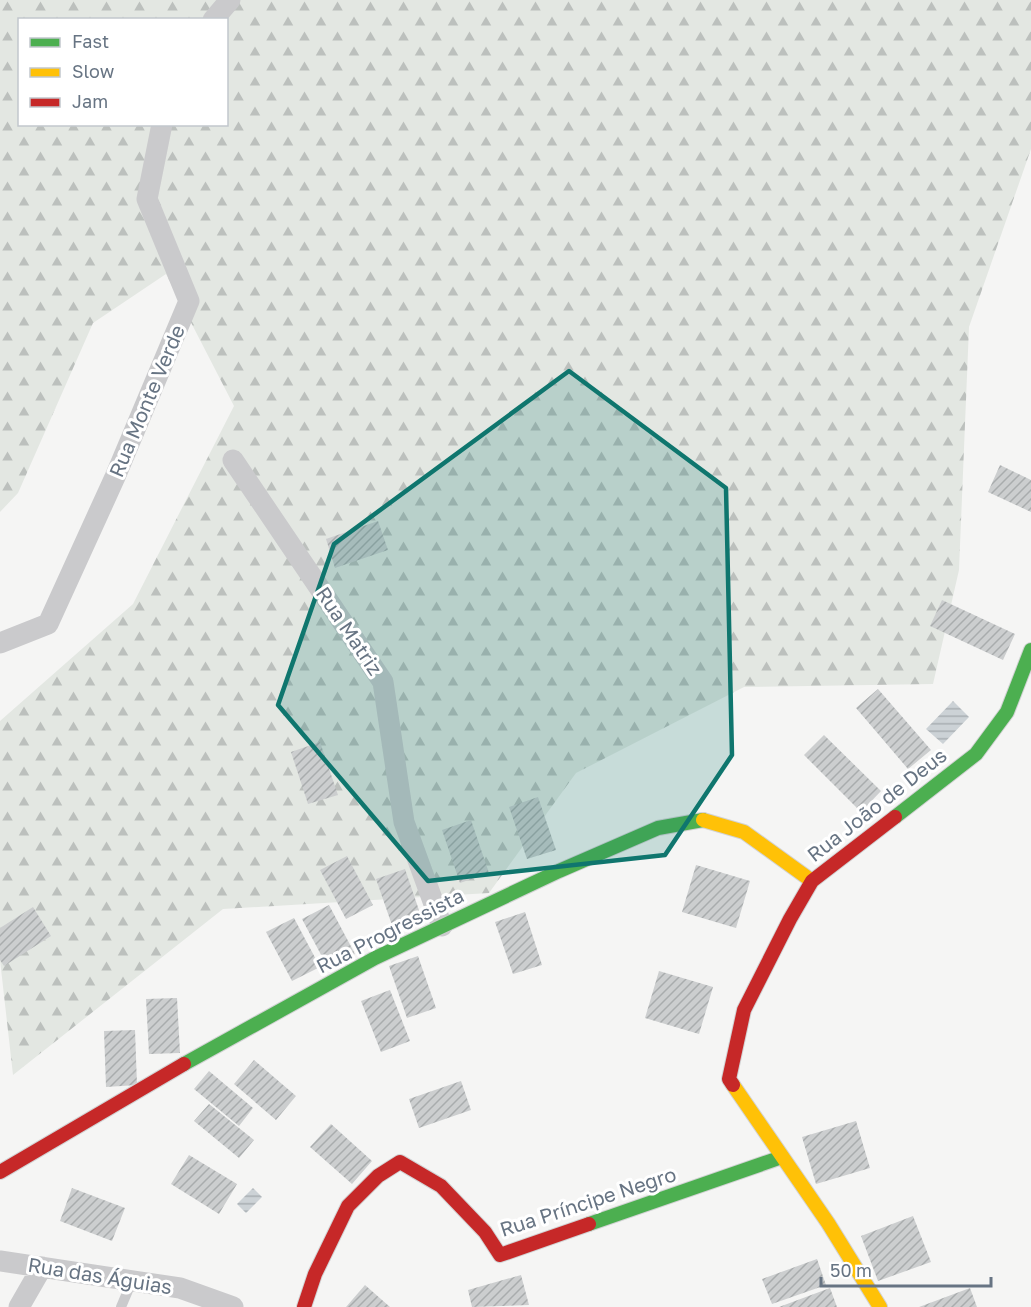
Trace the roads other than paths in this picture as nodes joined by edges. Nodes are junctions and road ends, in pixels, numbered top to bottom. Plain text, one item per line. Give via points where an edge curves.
1 (230, 0) edge
2 (215, 18) edge
3 (162, 126) edge
4 (233, 460) dead end
5 (0, 643) edge
6 (1031, 650) edge
7 (812, 881) junction
8 (442, 926) junction
9 (782, 1156) junction
10 (0, 1172) edge
11 (0, 1261) edge
12 (42, 1267) junction
13 (132, 1281) junction
14 (19, 1307) edge
15 (121, 1307) edge
16 (233, 1307) edge
17 (304, 1307) edge
18 (880, 1307) edge

1 - 2 street
3 - 5 street, Rua Monte Verde via 147,199 189,300 48,624
4 - 8 street, Rua Matriz via 383,682 404,822
6 - 7 street, Rua João de Deus via 1007,712 976,754
7 - 8 street, Rua Progressista via 744,832 704,820 658,828
7 - 9 street, Rua João de Deus via 744,1010 729,1078
8 - 10 street, Rua Progressista via 375,958 189,1061
9 - 17 street, Rua Príncipe Negro via 500,1255 485,1232 441,1185 400,1162 378,1176 348,1206 315,1274
9 - 18 street, Rua João de Deus
11 - 12 street, Rua das Águias
12 - 13 street, Rua das Águias
12 - 14 street
13 - 15 lane
13 - 16 street, Rua das Águias via 180,1288

